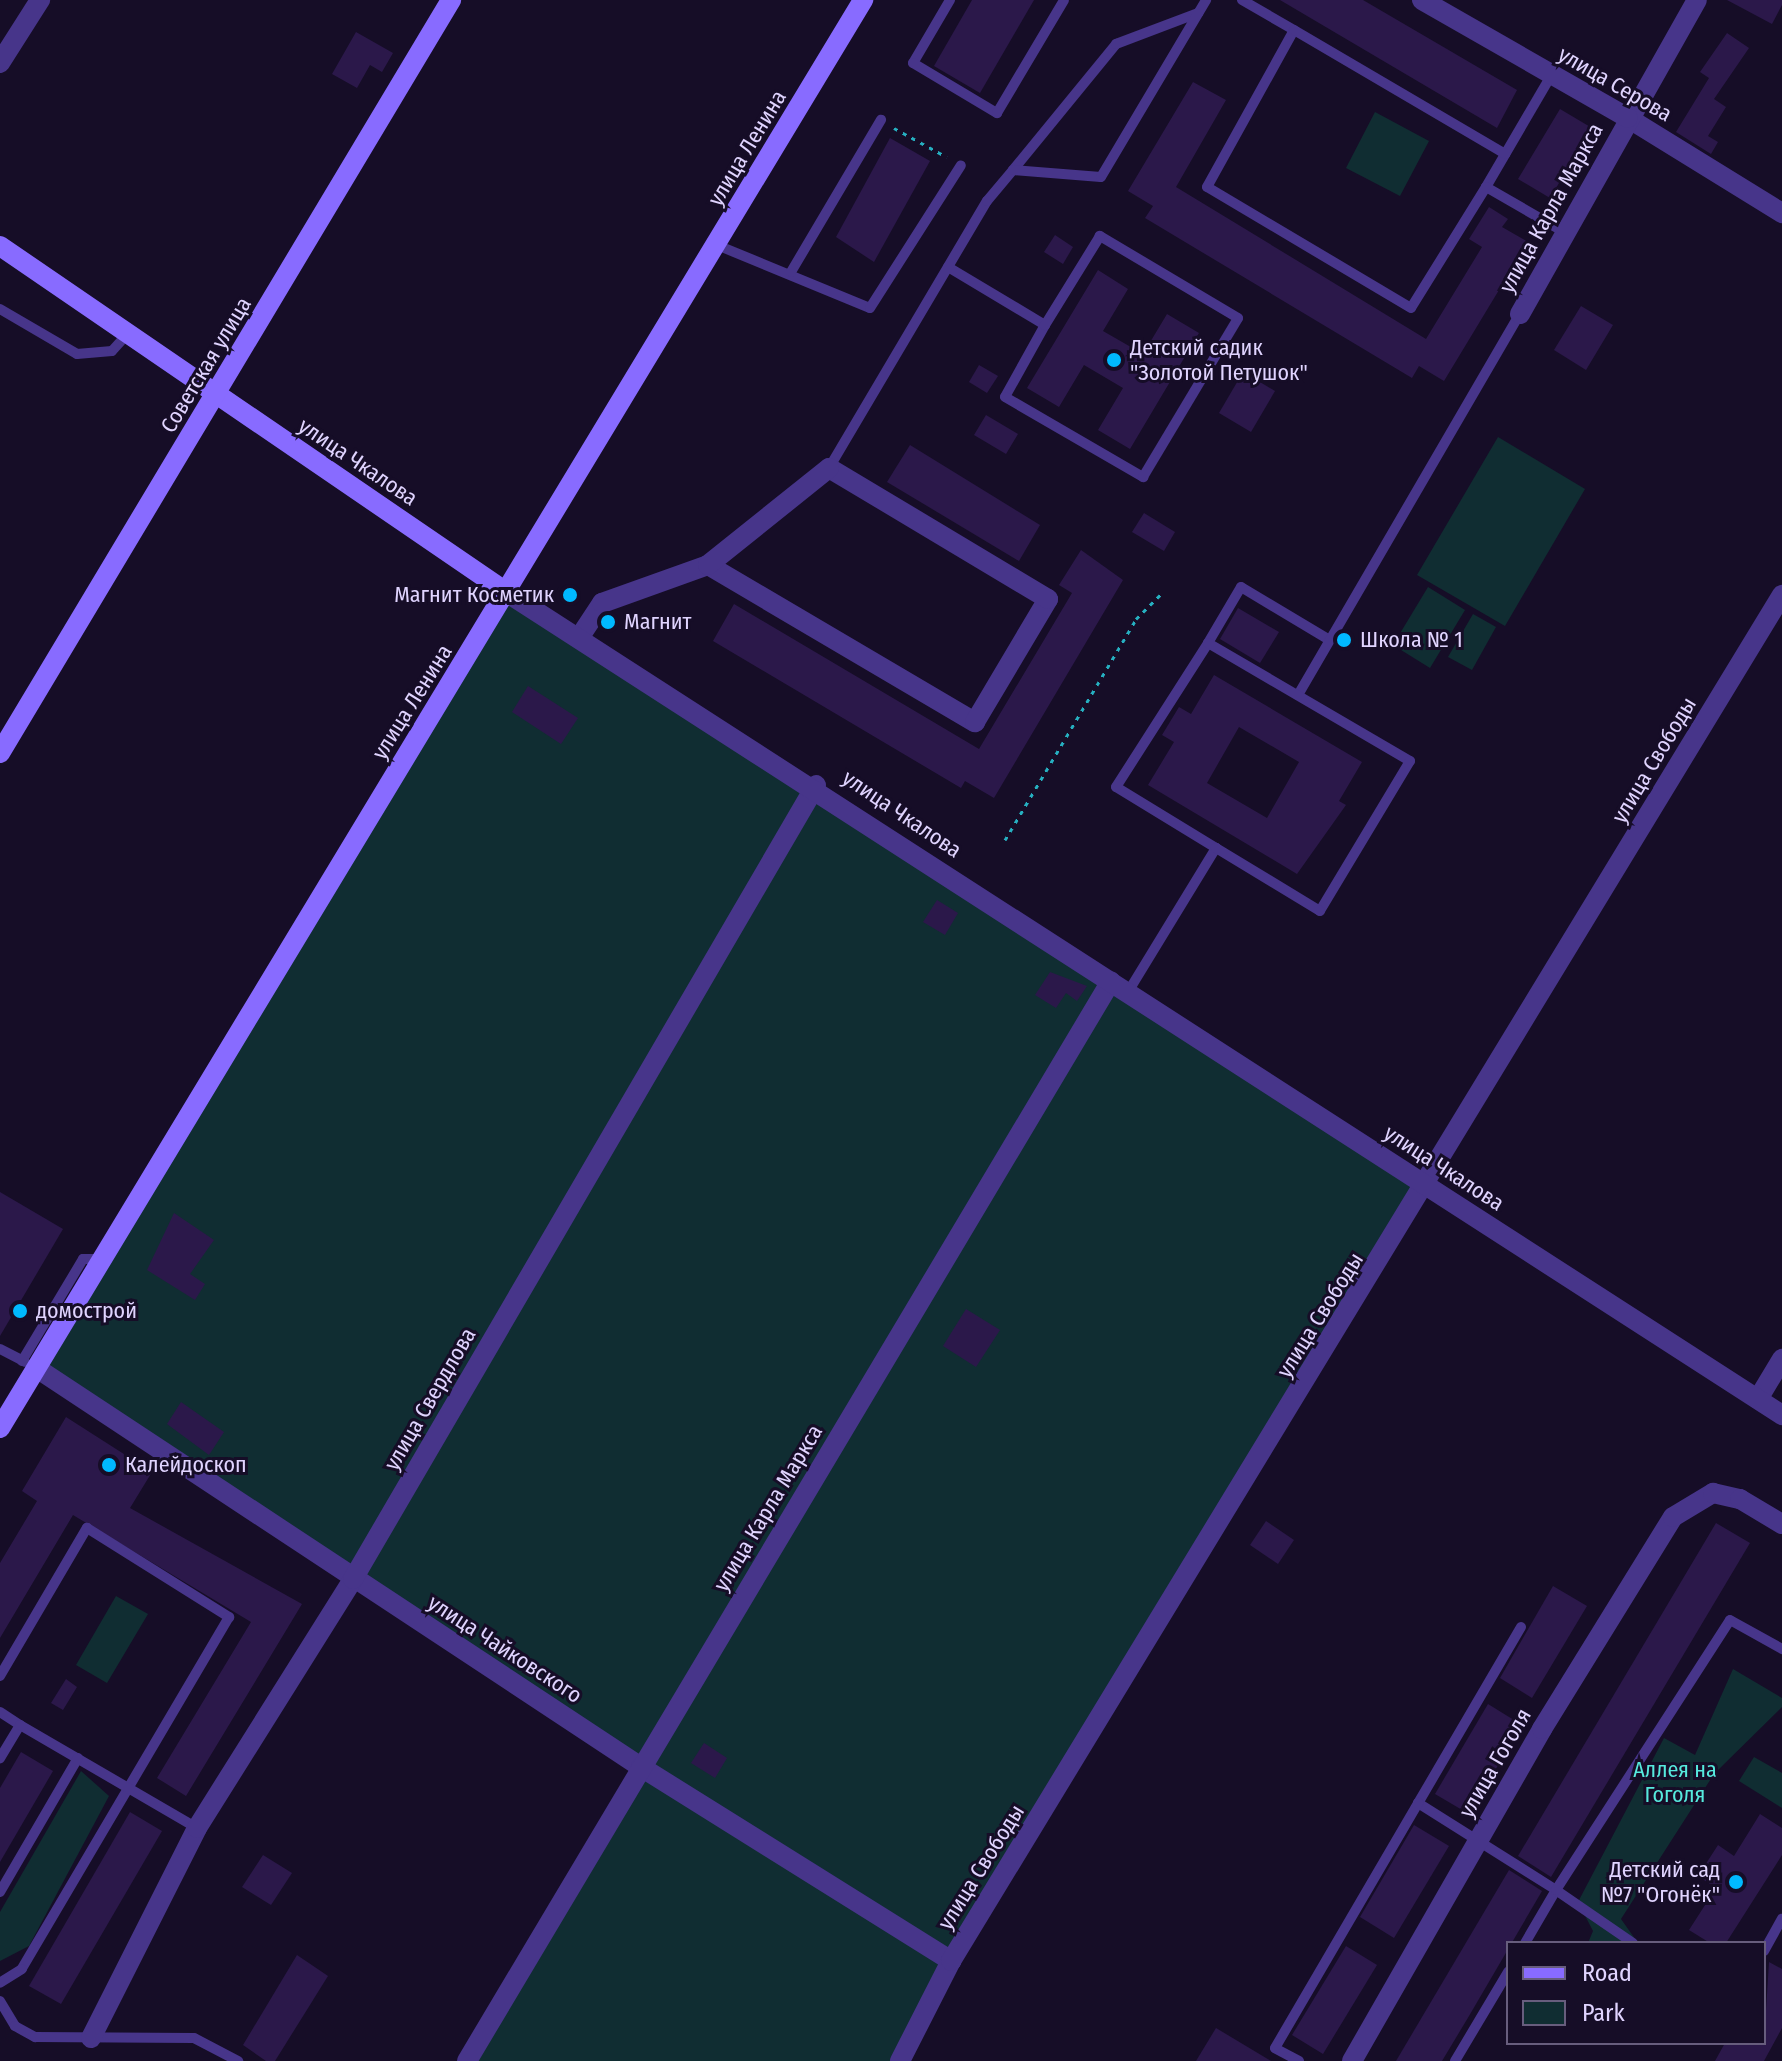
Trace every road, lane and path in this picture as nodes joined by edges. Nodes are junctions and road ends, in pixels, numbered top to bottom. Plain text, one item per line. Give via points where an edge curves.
1 (40, 0) edge
2 (451, 0) edge
3 (863, 0) edge
4 (950, 0) edge
5 (1064, 0) edge
6 (1206, 0) edge
7 (1242, 0) edge
8 (1422, 0) edge
9 (1697, 0) edge
10 (1198, 13) junction
11 (1294, 30) junction
12 (0, 63) edge
13 (1552, 74) junction
14 (1628, 118) junction
15 (881, 120) joint
16 (1505, 154) junction
17 (961, 165) joint
18 (1013, 170) junction
19 (1486, 187) junction
20 (1782, 213) edge
21 (1564, 232) junction
22 (717, 245) junction
23 (0, 246) edge
24 (948, 267) junction
25 (791, 272) junction
26 (0, 309) edge
27 (1520, 314) joint
28 (1045, 325) junction
29 (130, 331) junction
30 (217, 395) junction
31 (829, 468) junction
32 (708, 565) junction
33 (1162, 593) dead end
34 (509, 594) junction
35 (1782, 595) edge
36 (579, 638) junction
37 (1328, 639) junction
38 (1208, 643) junction
39 (1298, 695) junction
40 (0, 753) edge
41 (816, 785) junction
42 (1005, 840) dead end
43 (1216, 848) junction
44 (1119, 986) junction
45 (1427, 1186) junction
46 (0, 1349) edge
47 (1782, 1359) edge
48 (30, 1365) junction
49 (1758, 1399) junction
50 (1782, 1415) edge
51 (0, 1428) edge
52 (1782, 1524) edge
53 (353, 1579) junction
54 (1521, 1627) dead end
55 (1782, 1649) edge
56 (0, 1676) edge
57 (0, 1712) edge
58 (20, 1725) junction
59 (0, 1758) edge
60 (78, 1758) junction
61 (641, 1767) junction
62 (128, 1788) junction
63 (1418, 1803) junction
64 (197, 1828) junction
65 (1479, 1839) junction
66 (1556, 1890) junction
67 (0, 1892) edge
68 (1782, 1919) edge
69 (1526, 1941) edge
70 (1630, 1941) edge
71 (1766, 1947) edge
72 (951, 1961) junction
73 (1506, 1975) edge
74 (0, 1983) edge
75 (0, 2001) edge
76 (91, 2038) junction
77 (238, 2061) edge
78 (467, 2061) edge
79 (900, 2061) edge
80 (1299, 2061) edge
81 (1352, 2061) edge
82 (1455, 2061) edge

1 - 12 street
2 - 30 main road, Советская улица
3 - 22 main road, улица Ленина
4 - 5 lane via 913,63 997,113
6 - 10 lane
7 - 11 lane
8 - 13 street, улица Серова
9 - 14 street, улица Карла Маркса
10 - 18 lane via 1116,44
10 - 18 lane via 1101,177
11 - 16 lane
11 - 19 lane via 1207,187 1411,308
13 - 14 street, улица Серова
13 - 16 lane
14 - 20 street, улица Серова
14 - 21 street, улица Карла Маркса
15 - 17 path
15 - 25 lane
16 - 19 lane
17 - 25 lane via 870,308
18 - 24 lane
19 - 21 lane
21 - 27 street, улица Карла Маркса
22 - 25 lane
22 - 34 main road, улица Ленина
23 - 29 main road, улица Чкалова
24 - 28 lane
24 - 31 lane
26 - 29 lane via 77,354 112,351
27 - 37 lane
28 - 28 lane via 1005,397 1143,477 1238,318 1100,236
29 - 30 main road, улица Чкалова
30 - 34 main road, улица Чкалова
30 - 40 main road, Советская улица
31 - 32 street
31 - 32 street via 1048,599 975,722
32 - 36 street via 602,603
33 - 42 path via 1136,619
34 - 36 street, улица Чкалова
34 - 48 main road, улица Ленина via 103,1259
35 - 45 street, улица Свободы
36 - 41 street, улица Чкалова
37 - 38 lane via 1241,587
37 - 39 lane
38 - 39 lane
38 - 43 lane via 1116,787
39 - 43 lane via 1410,761 1320,911
41 - 44 street, улица Чкалова
41 - 53 street, улица Свердлова
43 - 44 lane
44 - 45 street, улица Чкалова
44 - 61 street, улица Карла Маркса
45 - 49 street, улица Чкалова
45 - 72 street, улица Свободы
46 - 48 lane
47 - 49 street
48 - 51 main road, улица Ленина
48 - 53 street, улица Чайковского
49 - 50 street, улица Чкалова
52 - 65 street, улица Гоголя via 1740,1499 1713,1493 1673,1517
53 - 61 street, улица Чайковского
53 - 64 street, улица Свердлова
54 - 63 lane
55 - 66 lane via 1730,1620
56 - 62 lane via 87,1528 229,1617
57 - 58 lane
58 - 59 lane
58 - 60 lane
60 - 62 lane
60 - 67 lane
61 - 72 street, улица Чайковского
61 - 78 street, улица Карла Маркса
62 - 64 lane
62 - 74 lane via 22,1969
63 - 65 lane
63 - 80 lane via 1275,2048
64 - 76 street, улица Свердлова
65 - 66 lane
65 - 81 street, улица Гоголя
66 - 69 lane
66 - 70 lane
68 - 71 lane
72 - 79 street, улица Свободы
73 - 82 lane
75 - 76 lane via 15,2026 35,2037
76 - 77 lane via 194,2038

